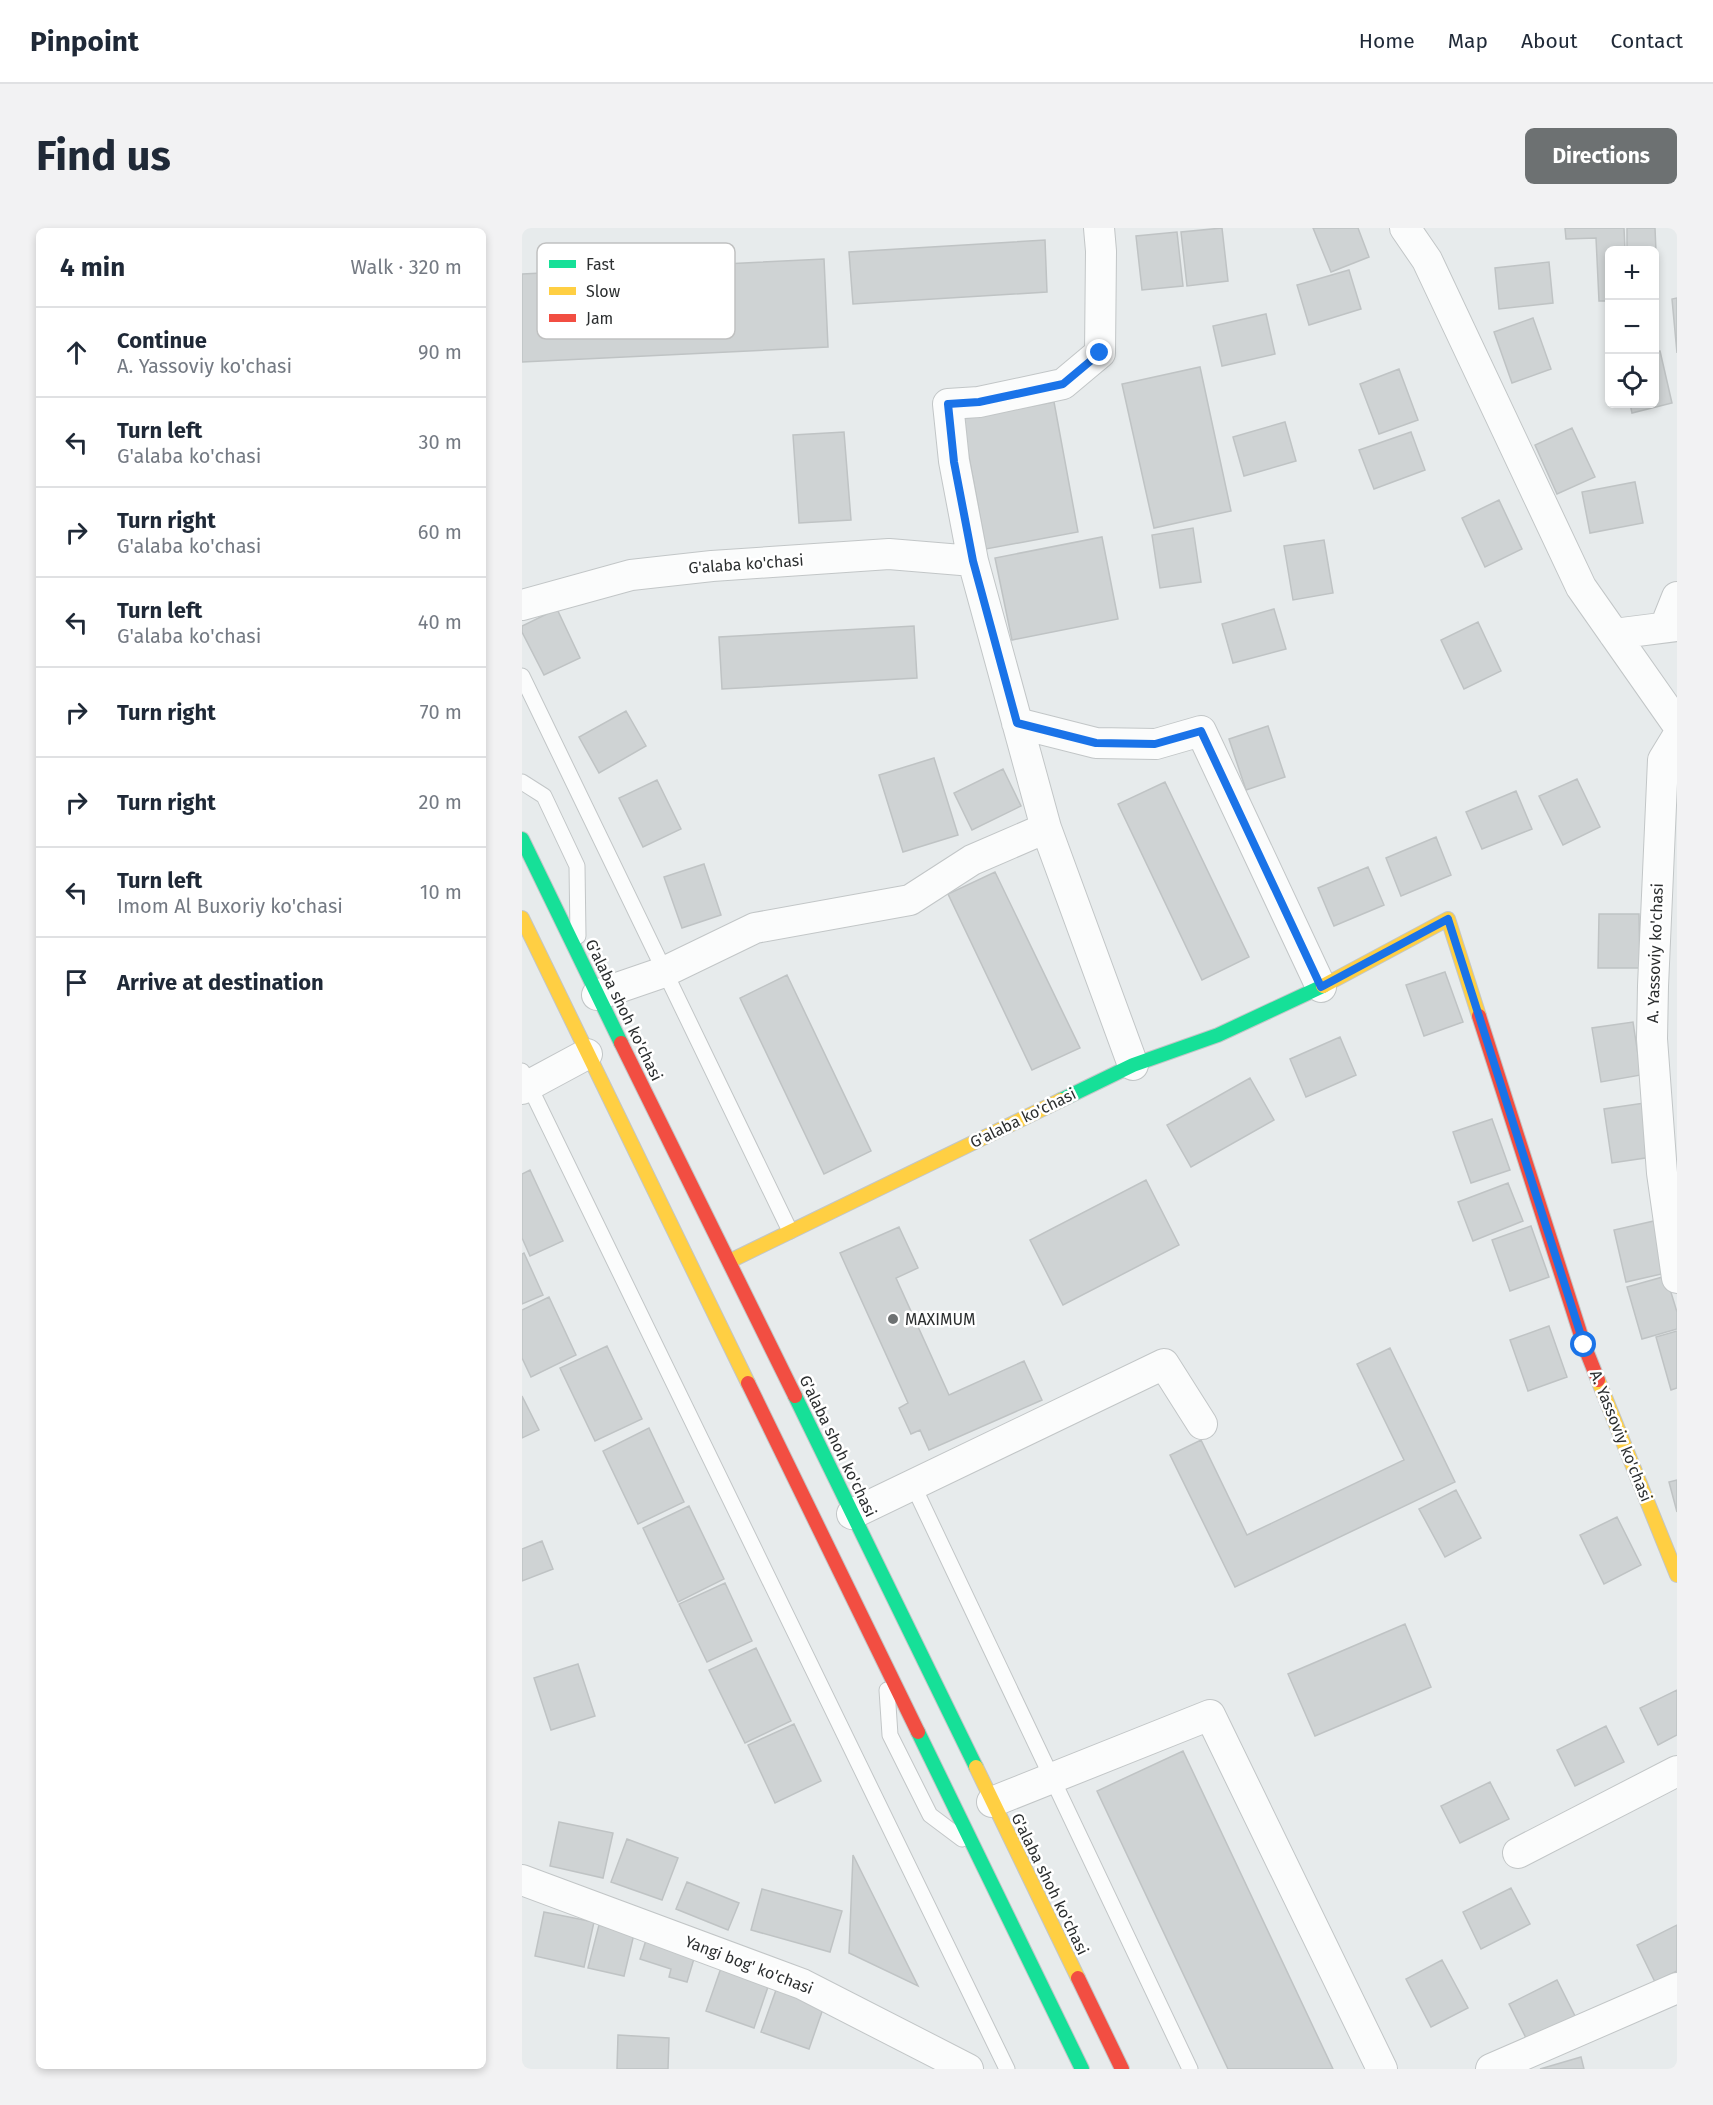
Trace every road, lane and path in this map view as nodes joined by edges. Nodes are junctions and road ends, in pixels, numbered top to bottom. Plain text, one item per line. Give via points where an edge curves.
1 (1100, 228) edge
2 (1405, 228) edge
3 (973, 561) junction
4 (1677, 597) edge
5 (522, 605) edge
6 (1671, 626) edge
7 (1614, 634) junction
8 (522, 676) edge
9 (1017, 723) junction
10 (1677, 724) edge
11 (1677, 737) edge
12 (522, 782) edge
13 (1046, 828) junction
14 (522, 839) edge
15 (522, 918) edge
16 (1448, 919) joint
17 (578, 956) junction
18 (664, 972) junction
19 (1321, 987) junction
20 (597, 995) junction
21 (587, 1054) junction
22 (1133, 1065) junction
23 (524, 1082) edge
24 (790, 1231) junction
25 (730, 1261) junction
26 (1677, 1278) edge
27 (1202, 1424) dead end
28 (913, 1485) junction
29 (852, 1514) junction
30 (1675, 1563) edge
31 (885, 1663) junction
32 (1677, 1771) edge
33 (1053, 1778) junction
34 (992, 1802) junction
35 (975, 1849) junction
36 (1518, 1853) dead end
37 (522, 1880) edge
38 (1677, 1988) edge
39 (968, 2069) edge
40 (1007, 2069) edge
41 (1082, 2069) edge
42 (1122, 2069) edge
43 (1190, 2069) edge
44 (1382, 2069) edge
45 (1491, 2069) edge

1 - 3 street via 1100,353 1063,384 979,402 948,404 954,462
2 - 7 street via 1427,260 1581,587
3 - 5 street, G'alaba ko'chasi via 890,554 711,566 631,575
3 - 9 street
4 - 6 street
6 - 7 street
7 - 10 street
8 - 18 lane
9 - 13 street
9 - 19 street via 1096,743 1155,744 1201,731
11 - 26 street, A. Yassoviy ko'chasi via 1663,760 1652,1039 1662,1173
12 - 17 lane via 544,796 577,866
13 - 18 street via 972,860 910,900 755,928
13 - 22 street
14 - 17 main road, G'alaba shoh ko'chasi
15 - 21 main road
16 - 19 main road, G'alaba ko'chasi
16 - 30 main road, A. Yassoviy ko'chasi via 1584,1345
17 - 20 main road, G'alaba shoh ko'chasi
18 - 20 street
18 - 24 lane
19 - 22 main road, G'alaba ko'chasi via 1218,1035
20 - 25 main road, G'alaba shoh ko'chasi
21 - 23 street
21 - 31 main road
22 - 24 main road, G'alaba ko'chasi
23 - 40 lane
24 - 25 main road, G'alaba ko'chasi
25 - 29 main road, G'alaba shoh ko'chasi
27 - 28 street via 1164,1364
28 - 29 street
28 - 33 lane
29 - 34 main road, G'alaba shoh ko'chasi
31 - 35 main road
31 - 35 lane via 890,1735 930,1815
32 - 36 street
33 - 34 street
33 - 43 lane
33 - 44 street via 1210,1715
34 - 42 main road, G'alaba shoh ko'chasi
35 - 41 main road
37 - 39 street, Yangi bog' ko'chasi via 802,1984
38 - 45 street

